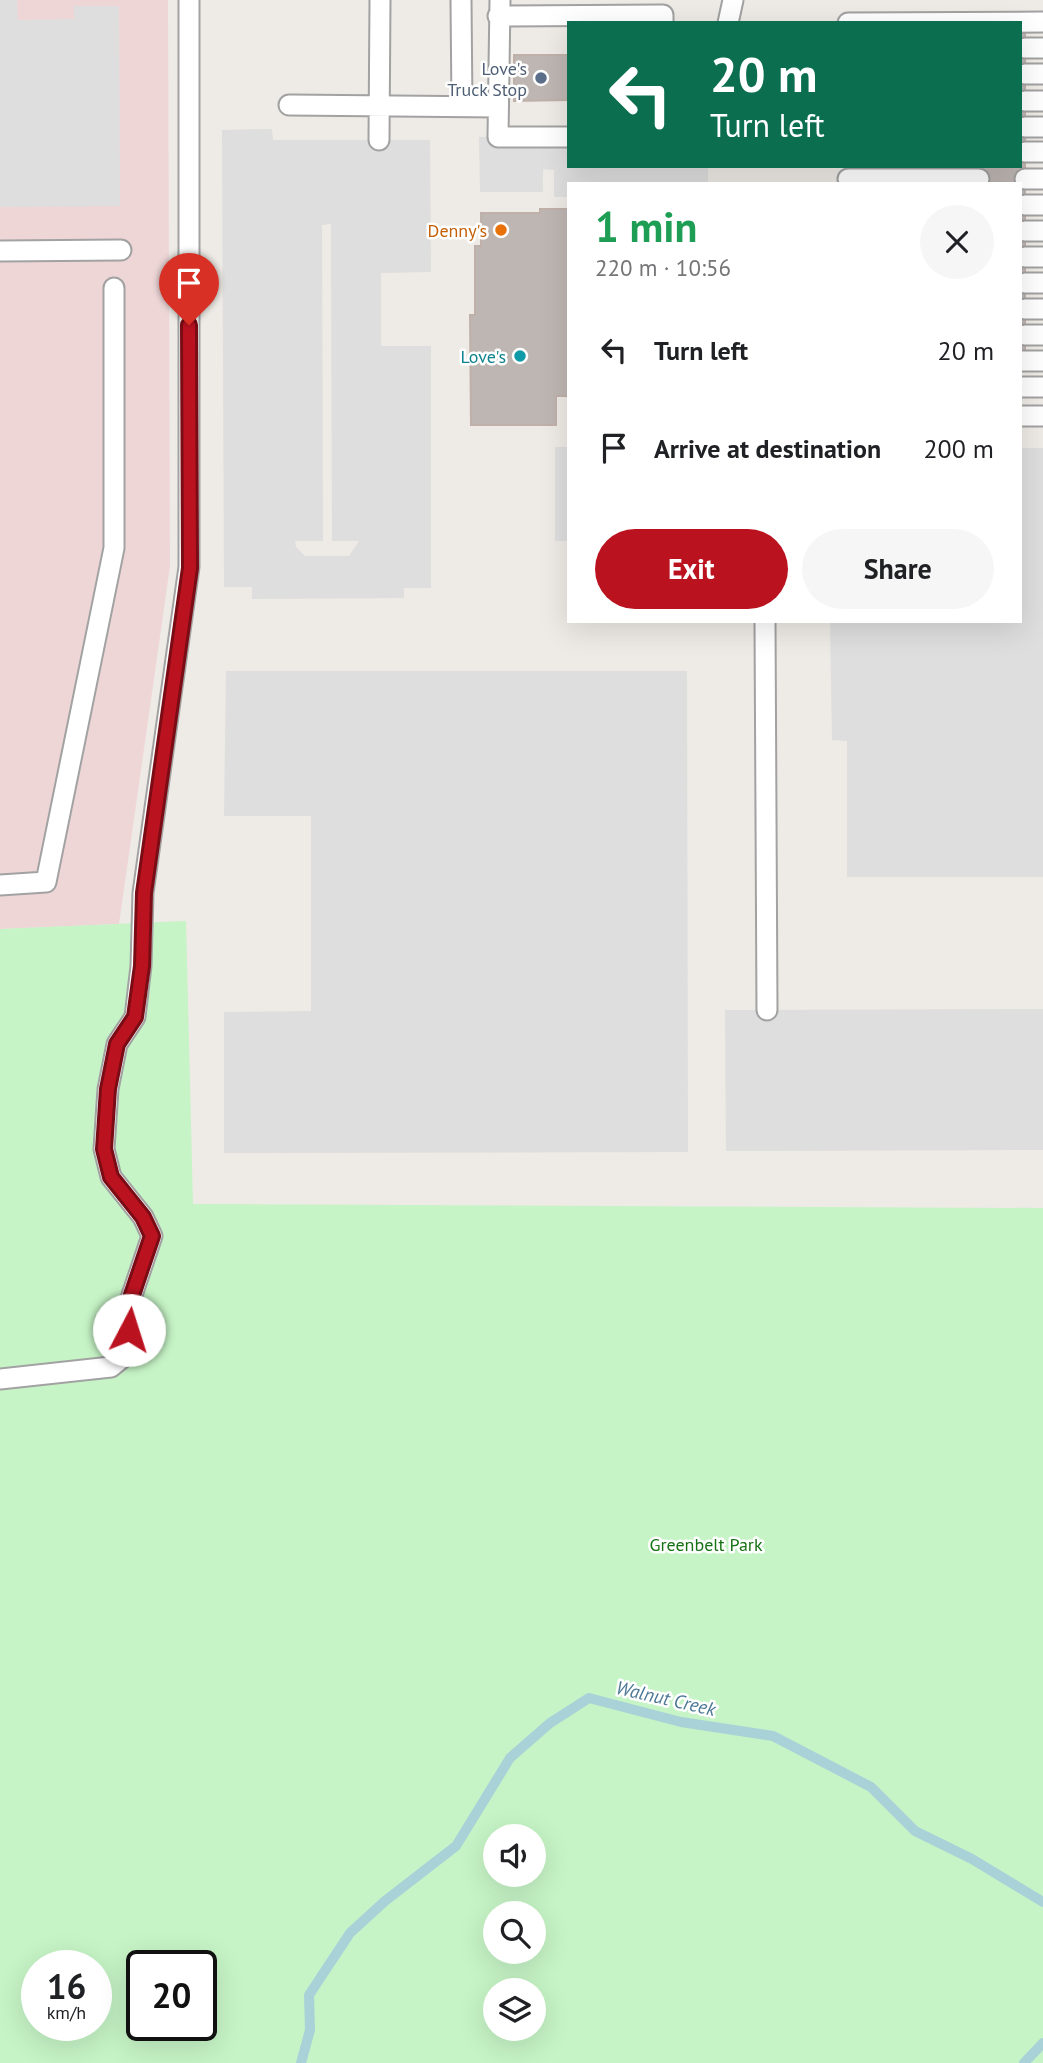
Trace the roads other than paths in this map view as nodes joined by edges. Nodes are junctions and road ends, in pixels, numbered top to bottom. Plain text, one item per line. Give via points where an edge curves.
1 (189, 0) edge
2 (380, 0) edge
3 (461, 0) edge
4 (733, 0) edge
5 (499, 8) edge
6 (578, 8) edge
7 (663, 21) edge
8 (728, 21) edge
9 (1022, 22) edge
10 (1043, 22) edge
11 (289, 105) dead end
12 (380, 106) junction
13 (462, 106) junction
14 (498, 107) junction
15 (567, 137) edge
16 (379, 140) dead end
17 (848, 176) edge
18 (979, 179) dead end
19 (121, 250) dead end
20 (0, 251) edge
21 (114, 288) dead end
22 (1022, 361) edge
23 (1043, 361) edge
24 (1022, 387) edge
25 (1043, 387) edge
26 (1022, 416) edge
27 (1043, 416) edge
28 (765, 623) edge
29 (0, 885) edge
30 (767, 1010) dead end
31 (0, 1380) edge

1 - 31 lane via 190,568 144,893 135,1017 117,1044 104,1149 111,1177 152,1236 132,1295 122,1358 111,1367
2 - 12 lane
3 - 13 lane
4 - 8 lane
5 - 6 lane
5 - 14 lane
6 - 7 lane via 663,15
9 - 10 lane
11 - 12 lane
12 - 13 lane
12 - 16 lane
13 - 14 lane
14 - 15 lane via 498,137
17 - 18 lane
19 - 20 lane
21 - 29 lane via 114,548 46,882
22 - 23 lane
24 - 25 lane
26 - 27 lane
28 - 30 lane

